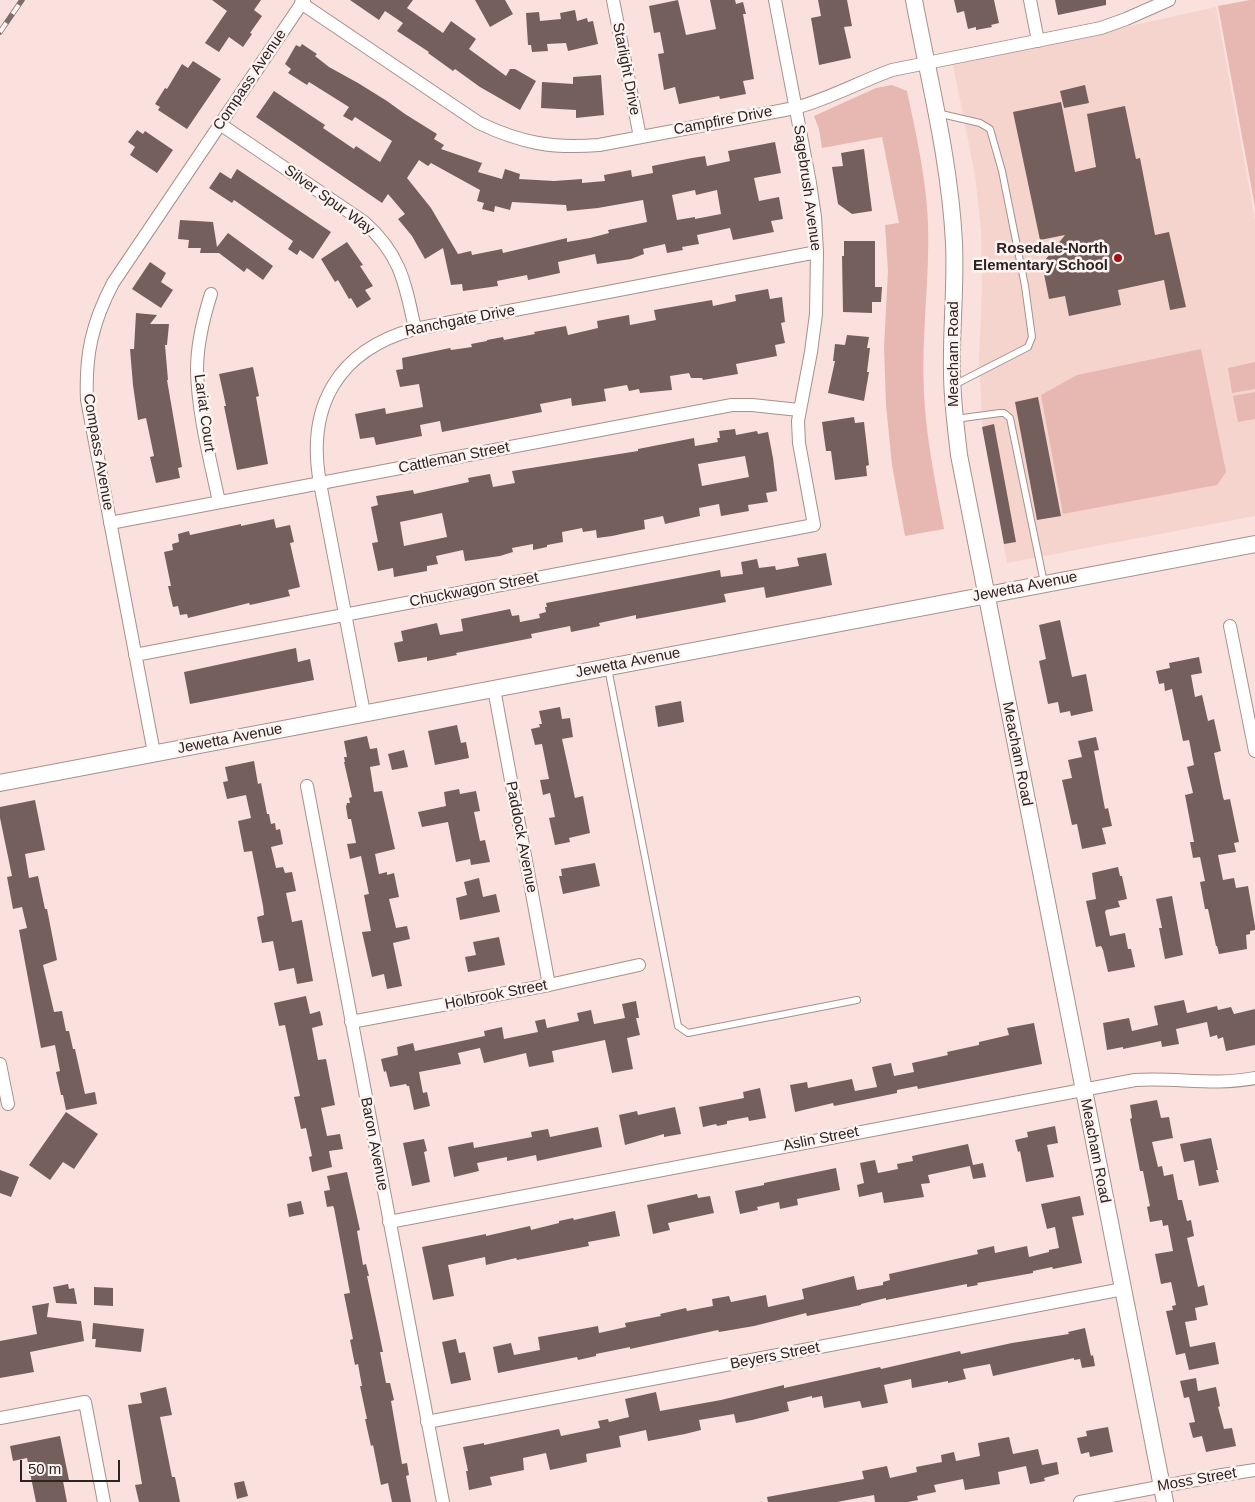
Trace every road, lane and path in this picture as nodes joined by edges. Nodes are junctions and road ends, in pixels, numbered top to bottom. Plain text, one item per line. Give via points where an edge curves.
1 (613, 0) edge
2 (774, 0) edge
3 (914, 0) edge
4 (1030, 0) edge
5 (1169, 0) edge
6 (302, 2) edge
7 (1038, 41) junction
8 (926, 62) junction
9 (795, 108) junction
10 (936, 113) junction
11 (220, 124) junction
12 (640, 137) junction
13 (818, 252) junction
14 (211, 294) dead end
15 (415, 329) junction
16 (952, 386) junction
17 (799, 410) junction
18 (955, 419) junction
19 (320, 483) junction
20 (218, 502) junction
21 (110, 523) junction
22 (814, 525) joint
23 (1255, 544) edge
24 (1044, 584) junction
25 (985, 595) junction
26 (345, 615) junction
27 (1230, 626) dead end
28 (135, 655) junction
29 (608, 667) junction
30 (494, 688) junction
31 (364, 713) junction
32 (1255, 751) edge
33 (154, 753) junction
34 (0, 782) edge
35 (307, 786) dead end
36 (639, 965) dead end
37 (549, 985) junction
38 (857, 1000) dead end
39 (351, 1022) junction
40 (0, 1064) edge
41 (1255, 1078) edge
42 (1083, 1089) junction
43 (8, 1104) dead end
44 (389, 1222) junction
45 (1123, 1289) junction
46 (0, 1418) edge
47 (427, 1422) junction
48 (1255, 1470) edge
49 (1163, 1494) edge
50 (104, 1502) edge
51 (443, 1502) edge
52 (1080, 1502) edge

1 - 12 street, Starlight Drive
2 - 9 street, Sagebrush Avenue
3 - 8 street, Meacham Road
4 - 7 street
5 - 7 street, Campfire Drive via 1101,28
6 - 11 street, Compass Avenue
6 - 12 street, Campfire Drive via 479,123 502,134 525,142 575,147
7 - 8 street, Campfire Drive
8 - 9 street, Campfire Drive via 869,78 819,101
8 - 10 street, Meacham Road
9 - 12 street, Campfire Drive
9 - 13 street, Sagebrush Avenue via 815,217
10 - 16 street, Meacham Road via 951,201 954,243
10 - 16 lane via 980,123 990,129 1002,171 1032,337 1028,347
11 - 15 street, Silver Spur Way via 364,222 378,235 400,268
11 - 21 street, Compass Avenue via 113,282 94,326 88,350 87,400
13 - 15 street, Ranchgate Drive
13 - 17 street, Sagebrush Avenue via 816,314
14 - 20 street, Lariat Court via 199,343 197,368 198,395
15 - 19 street, Ranchgate Drive via 375,344 358,356 331,389 317,429
16 - 18 street, Meacham Road
17 - 19 street, Cattleman Street via 732,405
17 - 22 street, Sagebrush Avenue via 799,443
18 - 24 lane via 1000,413 1010,418
18 - 25 street, Meacham Road
19 - 20 street, Cattleman Street
19 - 26 street, Ranchgate Drive
20 - 21 street, Cattleman Street
21 - 28 street, Compass Avenue
22 - 26 street, Chuckwagon Street
23 - 24 street, Jewetta Avenue
24 - 25 street, Jewetta Avenue
25 - 29 street, Jewetta Avenue
25 - 42 street, Meacham Road
26 - 28 street, Chuckwagon Street
26 - 31 street, Ranchgate Drive
27 - 32 street
28 - 33 street, Compass Avenue
29 - 30 street, Jewetta Avenue
29 - 38 lane via 678,1026 688,1033
30 - 31 street, Jewetta Avenue
30 - 37 street, Paddock Avenue
31 - 33 street, Jewetta Avenue
33 - 34 street, Jewetta Avenue
35 - 39 street, Baron Avenue
36 - 37 street, Holbrook Street
37 - 39 street, Holbrook Street
39 - 44 street, Baron Avenue
40 - 43 street
41 - 42 street, Aslin Street via 1208,1082 1157,1078
42 - 44 street, Aslin Street
42 - 45 street, Meacham Road
44 - 47 street, Baron Avenue
45 - 47 street, Beyers Street
45 - 49 street, Meacham Road
46 - 50 street via 85,1402
47 - 51 street, Baron Avenue
48 - 49 street, Moss Street via 1222,1475
49 - 52 street, Moss Street

